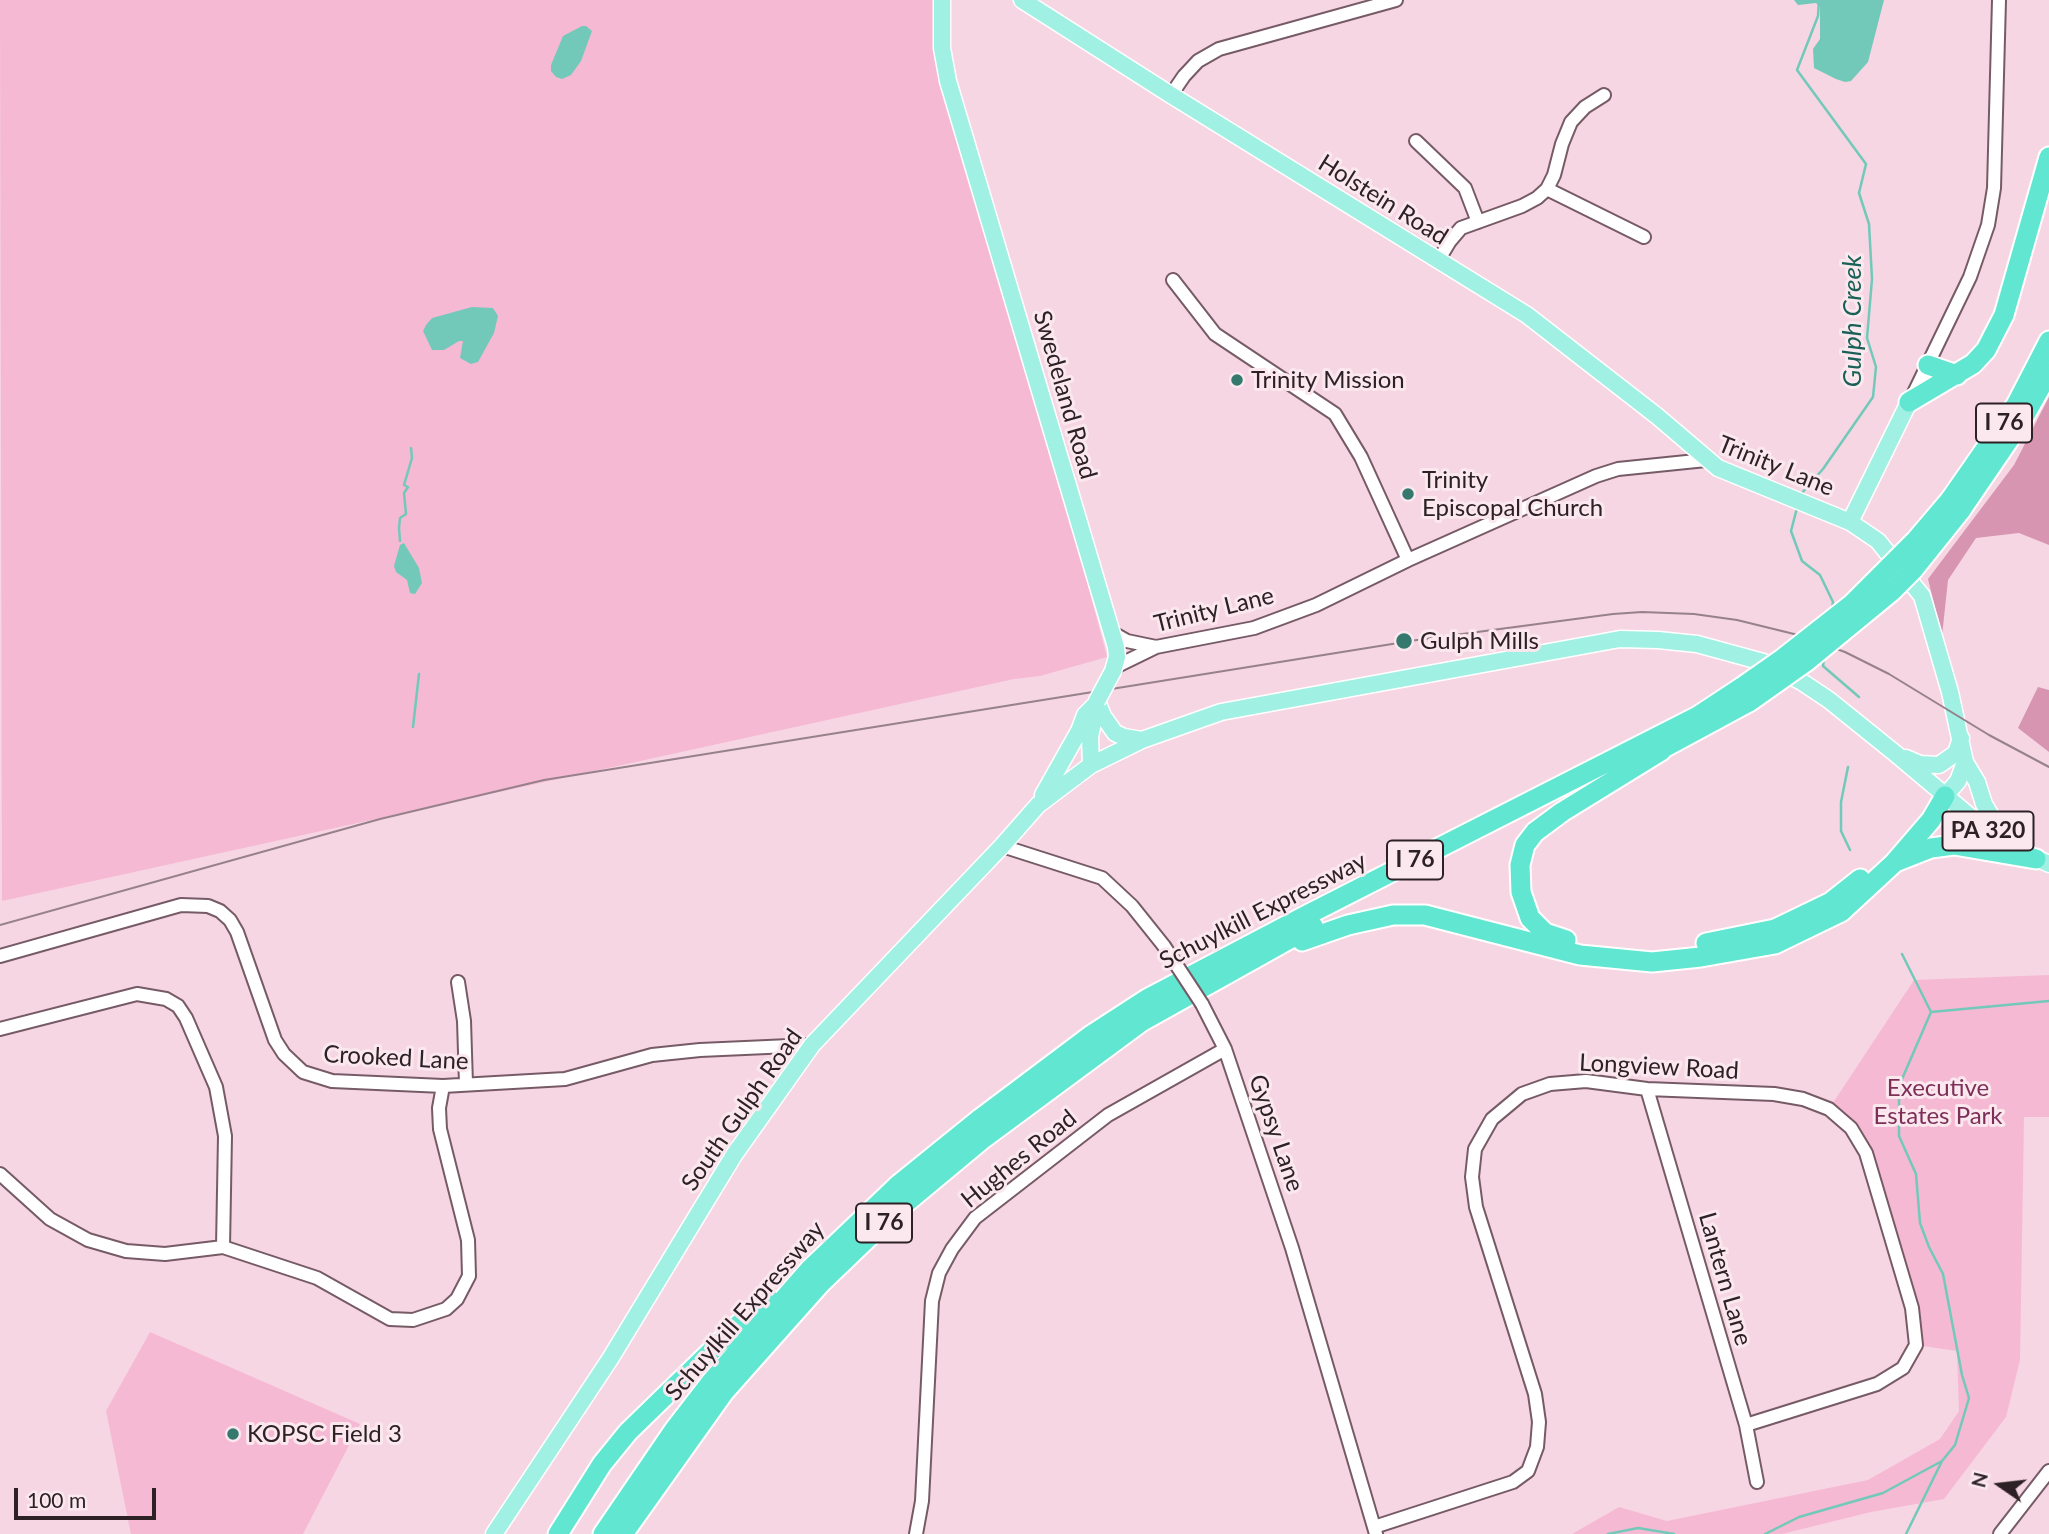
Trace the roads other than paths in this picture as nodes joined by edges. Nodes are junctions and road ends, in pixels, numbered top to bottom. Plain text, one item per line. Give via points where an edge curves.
1 (942, 0) edge
2 (1022, 0) edge
3 (1396, 0) edge
4 (1999, 0) edge
5 (1171, 95) junction
6 (1604, 95) dead end
7 (1416, 141) dead end
8 (2049, 157) edge
9 (1547, 188) junction
10 (1478, 222) junction
11 (1644, 237) dead end
12 (1438, 261) junction
13 (1173, 280) dead end
14 (2049, 341) edge
15 (1928, 365) junction
16 (2049, 372) edge
17 (1957, 375) junction
18 (1909, 402) junction
19 (1706, 460) junction
20 (1956, 505) junction
21 (1850, 522) junction
22 (1408, 560) junction
23 (1111, 632) junction
24 (1156, 648) junction
25 (1114, 669) junction
26 (1745, 695) junction
27 (1096, 703) junction
28 (1079, 731) junction
29 (1961, 738) junction
30 (1142, 740) junction
31 (1665, 748) junction
32 (1896, 754) junction
33 (1965, 762) junction
34 (1091, 765) junction
35 (1945, 796) junction
36 (1038, 804) junction
37 (2008, 845) junction
38 (1002, 846) junction
39 (2042, 862) edge
40 (1894, 863) junction
41 (0, 956) edge
42 (458, 982) dead end
43 (1211, 982) junction
44 (0, 1029) edge
45 (812, 1045) junction
46 (1225, 1049) junction
47 (466, 1084) junction
48 (443, 1086) junction
49 (1647, 1089) junction
50 (0, 1174) edge
51 (223, 1247) junction
52 (810, 1269) junction
53 (1746, 1425) junction
54 (2049, 1471) edge
55 (1757, 1482) dead end
56 (1375, 1531) edge
57 (494, 1534) edge
58 (558, 1534) edge
59 (603, 1534) edge
60 (623, 1534) edge
61 (916, 1534) edge
62 (2000, 1534) edge

1 - 23 main road, Swedeland Road via 942,48 948,81
2 - 5 main road, Holstein Road
3 - 5 street via 1219,48 1198,61
4 - 15 street via 1992,206 1970,276
5 - 12 main road, Holstein Road
6 - 9 street via 1571,122
7 - 10 street via 1465,188
8 - 17 highway via 2004,315 1986,350
9 - 10 street via 1522,206
9 - 11 street
10 - 12 street via 1461,228
12 - 19 main road, Holstein Road via 1527,315
13 - 22 street via 1215,334 1335,414 1361,457
14 - 20 highway, Schuylkill Expressway / I 76
15 - 17 highway
15 - 18 street
16 - 20 highway, Schuylkill Expressway / I 76 via 2021,422
17 - 18 highway
18 - 21 main road
19 - 21 main road, Trinity Lane
19 - 22 street, Trinity Lane via 1619,469 1596,476
20 - 26 highway, Schuylkill Expressway / I 76, bridge via 1852,604
21 - 29 main road, Trinity Lane via 1878,541 1922,596
22 - 24 street, Trinity Lane via 1316,605 1254,628
23 - 24 street
23 - 25 main road, Swedeland Road via 1117,657
24 - 25 street, Trinity Lane
25 - 27 main road, bridge
26 - 31 highway, Schuylkill Expressway / I 76
26 - 52 highway, Schuylkill Expressway / I 76 via 1146,999 981,1118 897,1186
27 - 28 main road
27 - 30 main road via 1115,733
27 - 34 main road
28 - 34 main road via 1081,751
28 - 36 main road
29 - 32 main road via 1955,753 1939,765 1920,764
29 - 33 main road, Trinity Lane
30 - 32 main road, South Gulph Road via 1222,712 1620,639 1658,639 1763,662 1829,700
30 - 34 main road, South Gulph Road
31 - 35 highway via 1562,812 1525,845 1521,892 1530,918 1545,933 1578,944 1655,954 1775,929 1831,902 1869,871 1921,812
31 - 43 highway, Schuylkill Expressway / I 76 via 1515,821
32 - 35 main road
33 - 35 main road, PA 320
33 - 37 main road, Trinity Lane
34 - 36 main road, South Gulph Road
35 - 37 main road, PA 320
35 - 40 highway
36 - 38 main road, South Gulph Road
37 - 39 main road, PA 320
38 - 45 main road, South Gulph Road
38 - 46 street, Gypsy Lane, bridge via 1102,878 1164,946
39 - 40 highway via 1983,848 1942,845
40 - 43 highway via 1841,912 1774,944 1713,955 1652,962 1580,955 1425,915 1393,915 1292,944
41 - 48 street, Crooked Lane via 181,905 208,906 220,911 237,932 275,1040 292,1064 332,1082
42 - 47 street
43 - 60 highway, Schuylkill Expressway / I 76 via 1130,1030 984,1138 895,1212 820,1284 724,1392
44 - 51 street via 137,994 178,1006 216,1087 225,1136
45 - 47 street, Crooked Lane via 652,1055 565,1079
45 - 57 main road, South Gulph Road via 734,1155 610,1359
46 - 56 street, Gypsy Lane via 1292,1248
46 - 61 street, Hughes Road via 1108,1115 975,1218 952,1249 939,1273 932,1301 922,1502
47 - 48 street, Crooked Lane
48 - 51 street via 440,1129 470,1263 463,1289 446,1309 413,1320 390,1319 326,1281
49 - 53 street, Lantern Lane
49 - 53 street, Longview Road via 1774,1094 1829,1109 1851,1128 1866,1153 1912,1308 1916,1345 1903,1368 1877,1384
49 - 56 street, Longview Road via 1586,1081 1550,1084 1522,1094 1498,1113 1485,1131 1475,1149 1473,1189 1535,1394 1537,1447 1528,1471 1513,1482
50 - 51 street via 50,1219 88,1241 126,1251 165,1254
52 - 58 highway via 738,1325 654,1404 602,1464
52 - 59 highway, Schuylkill Expressway / I 76 via 711,1382
53 - 55 street, Lantern Lane
54 - 62 street

